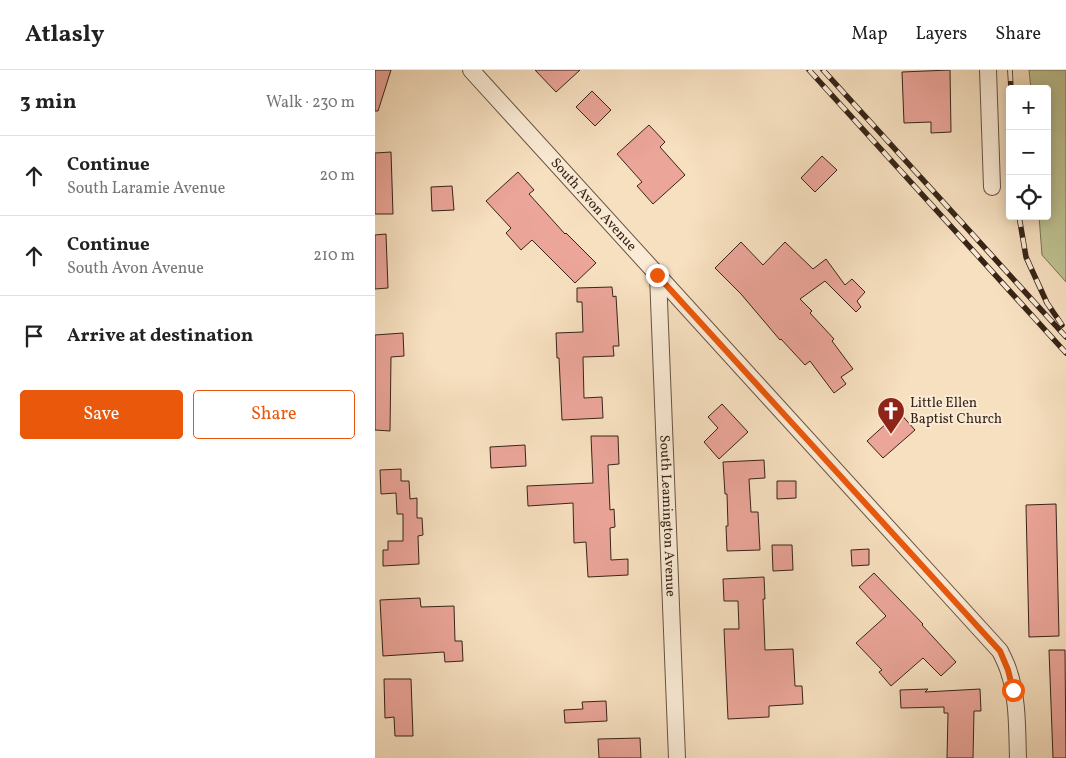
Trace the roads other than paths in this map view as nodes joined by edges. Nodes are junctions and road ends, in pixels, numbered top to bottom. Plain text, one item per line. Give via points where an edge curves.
1 (471, 70) edge
2 (988, 70) edge
3 (992, 187) dead end
4 (657, 275) junction
5 (677, 758) edge
6 (1018, 758) edge

1 - 4 street, South Avon Avenue
2 - 3 street
4 - 5 street, South Leamington Avenue
4 - 6 street, South Avon Avenue via 1000,651 1013,690

